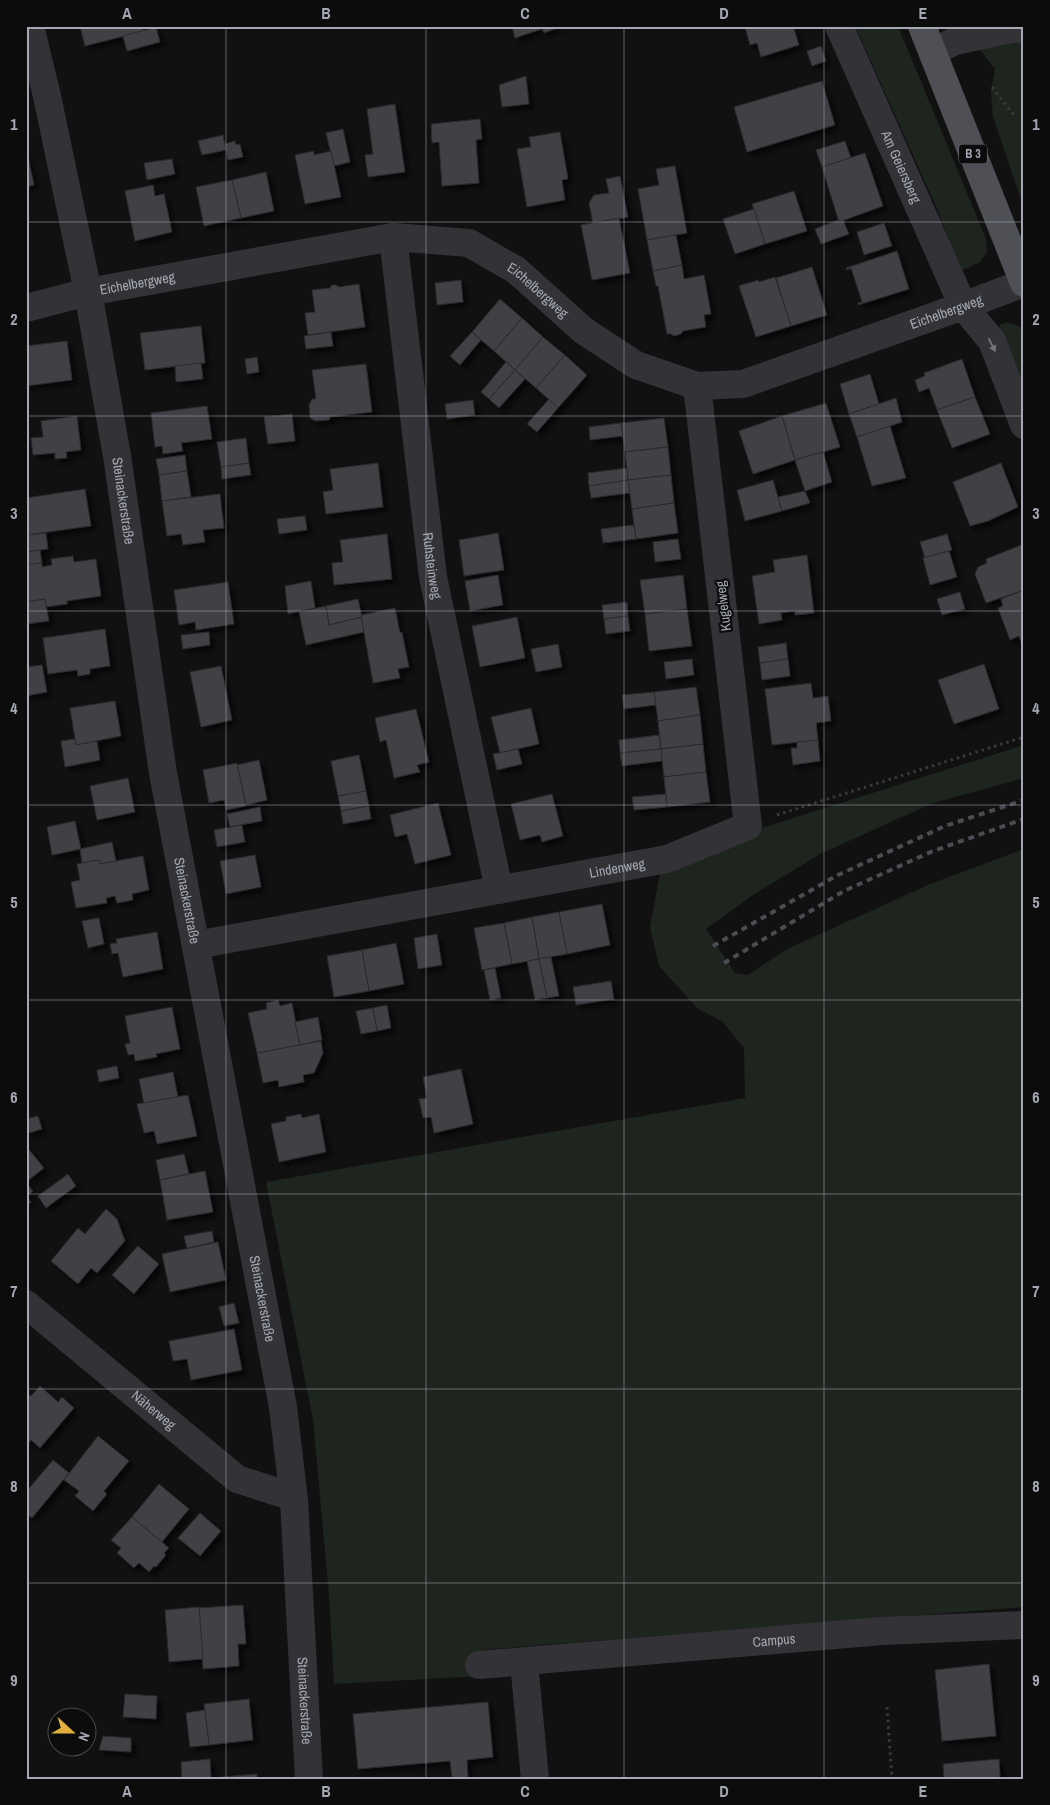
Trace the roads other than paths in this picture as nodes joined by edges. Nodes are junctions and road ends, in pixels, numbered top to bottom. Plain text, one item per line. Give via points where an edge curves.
1 (30, 26) edge
2 (839, 26) edge
3 (922, 26) edge
4 (1024, 28) edge
5 (933, 52) junction
6 (393, 237) junction
7 (1024, 283) edge
8 (88, 292) junction
9 (963, 306) junction
10 (26, 308) edge
11 (697, 386) junction
12 (1024, 425) edge
13 (748, 826) joint
14 (499, 890) junction
15 (196, 945) junction
16 (26, 1304) edge
17 (293, 1496) junction
18 (1024, 1625) edge
19 (524, 1662) junction
20 (479, 1665) dead end
21 (309, 1779) edge
22 (535, 1779) edge

1 - 8 street, Steinackerstraße
2 - 9 street, Am Geiersberg
3 - 5 main road, B 3
4 - 5 street via 955,41
5 - 7 main road, B 3
6 - 8 street, Eichelbergweg
6 - 11 street, Eichelbergweg via 469,243 516,270 584,331 636,366
6 - 14 street, Ruhsteinweg via 433,577
7 - 9 street, Eichelbergweg
8 - 10 street, Eichelbergweg
8 - 15 street, Steinackerstraße via 117,456 162,773
9 - 11 street, Eichelbergweg via 743,384
9 -> 12 street, Am Geiersberg via 992,342
11 - 13 street, Kugelweg
13 - 14 street, Lindenweg via 667,859
14 - 15 street, Lindenweg
15 - 17 street, Steinackerstraße via 283,1407
16 - 17 street, Näherweg via 237,1479
17 - 21 street, Steinackerstraße
18 - 19 street, Campus via 882,1631
19 - 20 street, Campus
19 - 22 street

